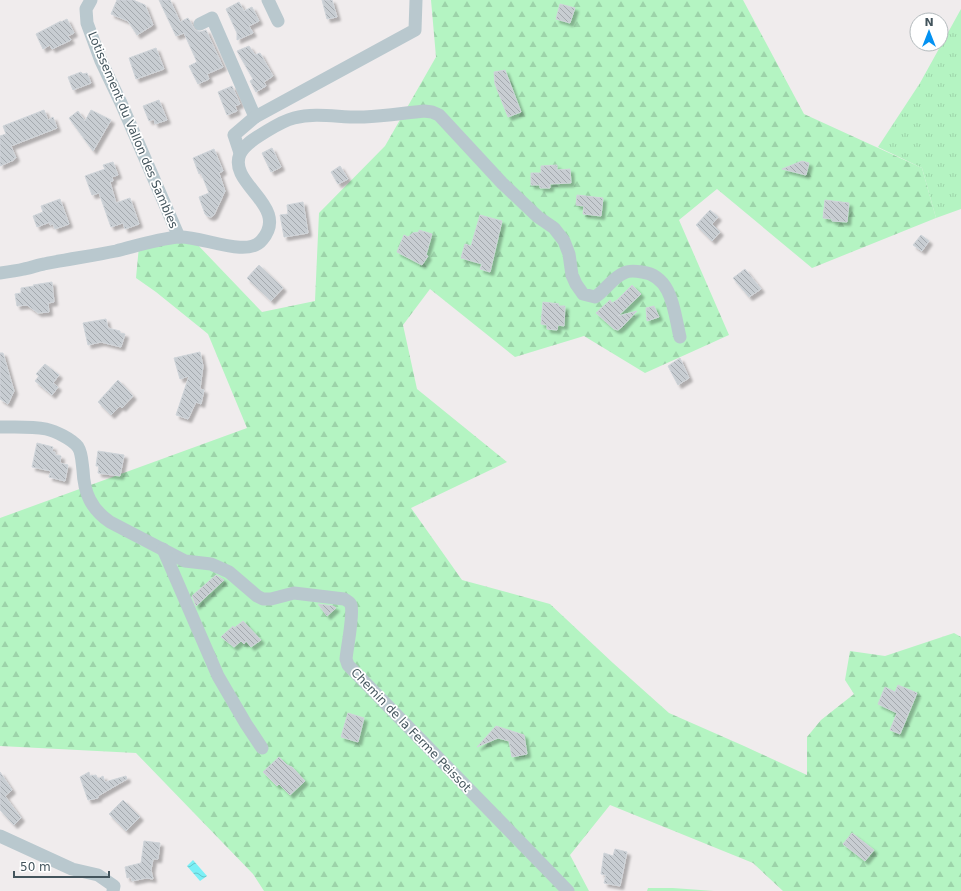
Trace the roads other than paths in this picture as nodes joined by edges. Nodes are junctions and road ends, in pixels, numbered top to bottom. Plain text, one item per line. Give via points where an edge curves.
1 (91, 0) edge
2 (268, 0) edge
3 (416, 0) edge
4 (278, 22) dead end
5 (200, 24) dead end
6 (255, 117) junction
7 (240, 153) junction
8 (179, 237) junction
9 (0, 273) edge
10 (680, 337) dead end
11 (0, 427) edge
12 (163, 549) junction
13 (262, 748) dead end
14 (0, 836) edge
15 (113, 891) edge
16 (568, 891) edge

1 - 8 street, Lotissement du Vallon des Sambles via 86,9 87,23 101,62
2 - 4 street
3 - 6 street via 415,30
5 - 6 street via 212,18
6 - 7 street via 234,135
7 - 8 street via 240,170 269,215 270,225 263,240 255,246 245,248 198,238
7 - 10 street via 250,142 280,123 295,118 432,112 440,116 502,183 561,236 569,254 572,275 583,294 596,297 624,272 647,272 662,282 670,293
8 - 9 street
11 - 12 street, Chemin de la Ferme Peissot via 47,429 68,438 78,447 88,498 100,515
12 - 13 street via 218,676
12 - 16 street, Chemin de la Ferme Peissot via 185,561 211,564 229,572 263,599 294,593 344,599 348,602 351,605 346,659 348,665
14 - 15 street via 72,869 98,874 114,886

